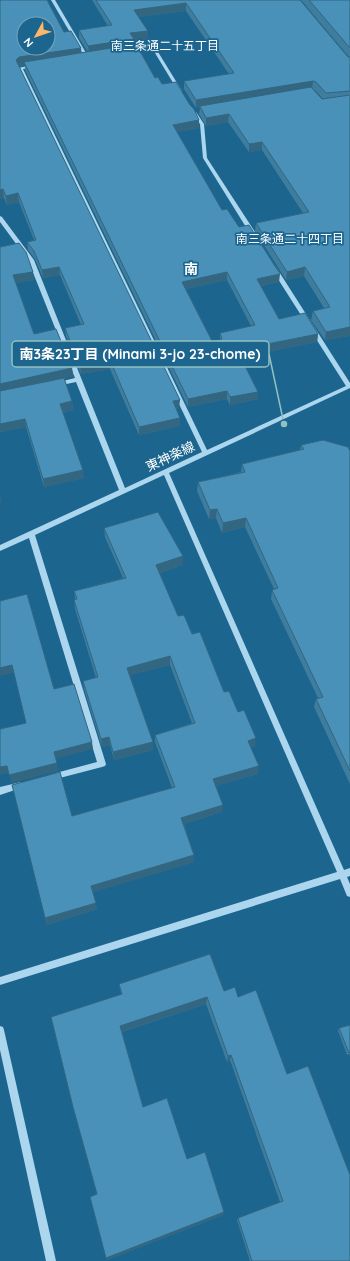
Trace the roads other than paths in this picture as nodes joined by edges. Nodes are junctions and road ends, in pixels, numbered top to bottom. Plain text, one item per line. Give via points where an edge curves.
1 (53, 0) edge
2 (123, 52) edge
3 (94, 56) edge
4 (87, 58) junction
5 (79, 59) edge
6 (42, 65) edge
7 (185, 99) edge
8 (189, 105) edge
9 (200, 110) edge
10 (193, 112) junction
11 (0, 218) edge
12 (256, 238) edge
13 (273, 265) edge
14 (79, 379) junction
15 (50, 385) edge
16 (350, 386) edge
17 (205, 452) junction
18 (165, 471) junction
19 (124, 491) junction
20 (31, 534) junction
21 (0, 548) edge
22 (44, 779) edge
23 (29, 783) edge
24 (0, 791) edge
25 (346, 874) edge
26 (350, 893) edge
27 (0, 981) edge
28 (0, 1030) edge
29 (51, 1261) edge

1 - 4 street
2 - 7 street via 153,48
3 - 4 street
4 - 5 street
6 - 17 street via 20,68
8 - 10 street
9 - 10 street
10 - 12 street via 202,124 205,158
11 - 14 street via 30,260
13 - 16 street
14 - 15 street
14 - 19 street
16 - 17 street, 東神楽線
17 - 18 street, 東神楽線
18 - 19 street, 東神楽線
18 - 25 street
19 - 20 street, 東神楽線
20 - 21 street, 東神楽線
20 - 22 street via 102,764
23 - 24 street
25 - 26 street
25 - 27 street
28 - 29 street

